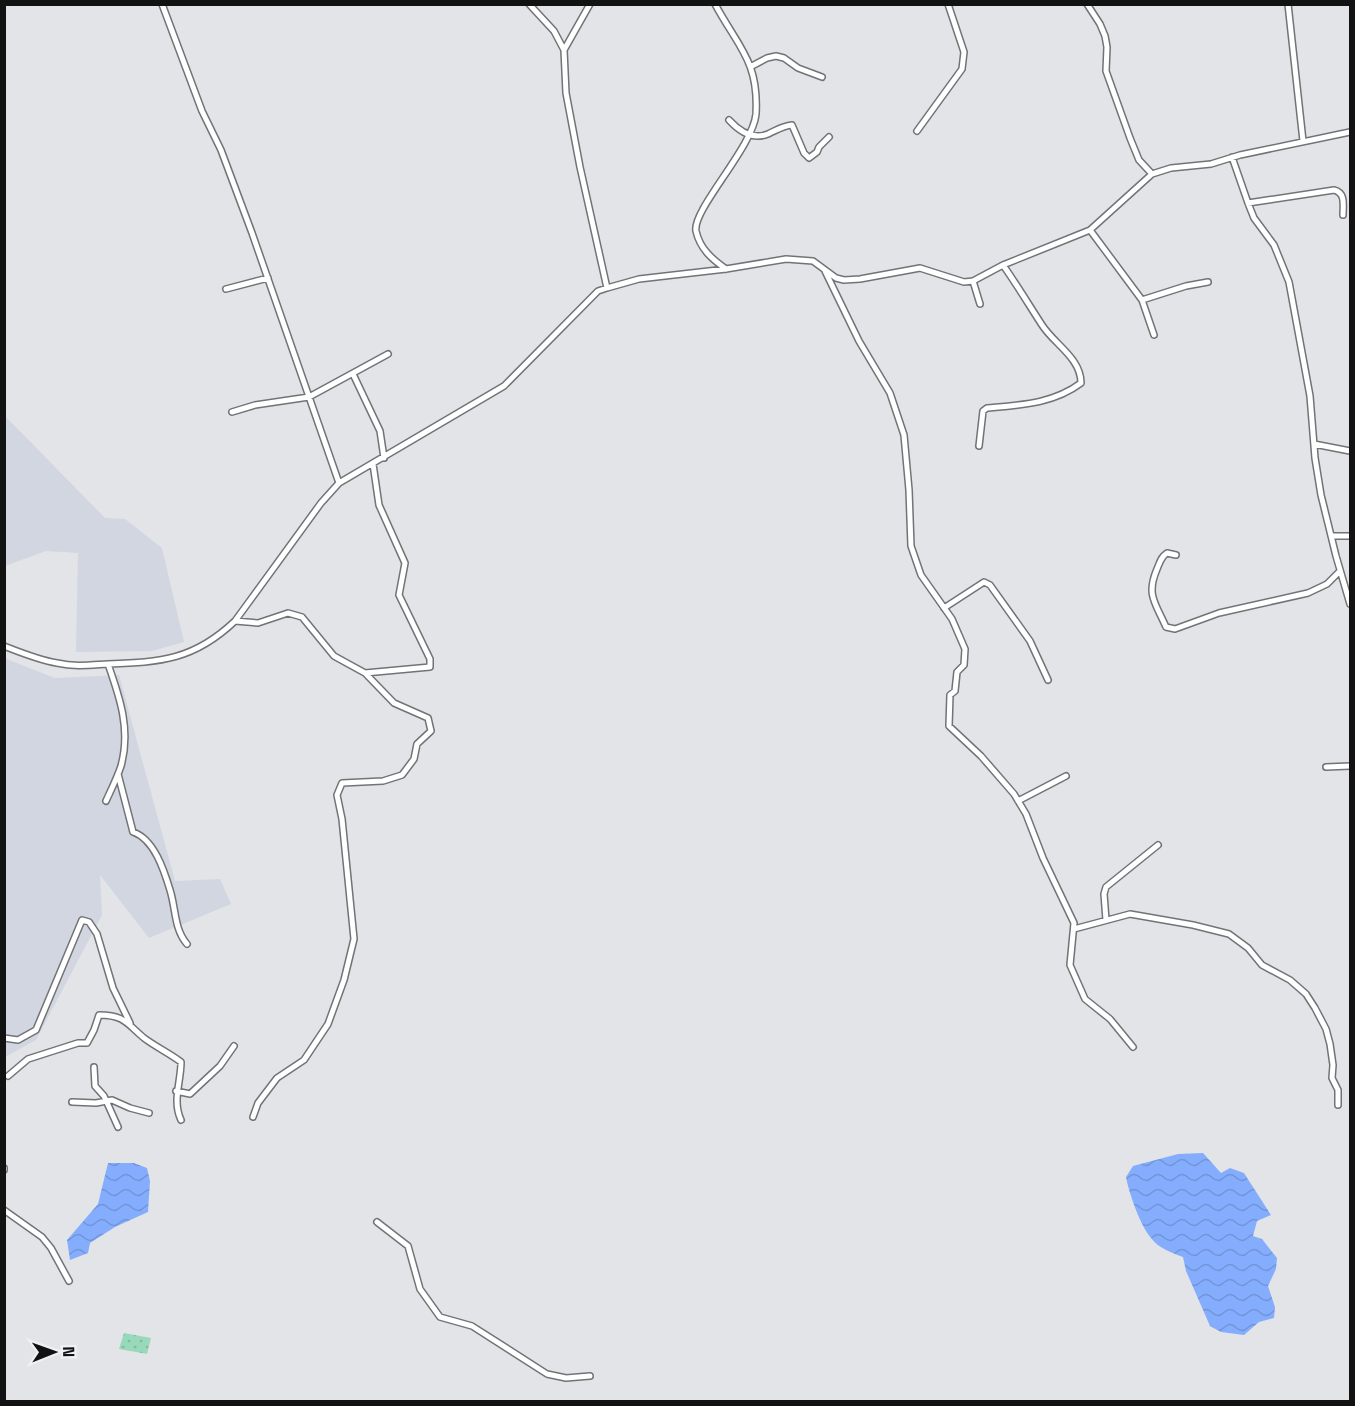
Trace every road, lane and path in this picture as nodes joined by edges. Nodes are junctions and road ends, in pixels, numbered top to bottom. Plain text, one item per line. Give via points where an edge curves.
1 (162, 4) edge
2 (529, 4) edge
3 (590, 4) edge
4 (715, 4) edge
5 (948, 4) edge
6 (1087, 4) edge
7 (1288, 4) edge
8 (564, 50) junction
9 (752, 66) junction
10 (822, 77) dead end
11 (729, 120) dead end
12 (917, 131) dead end
13 (1350, 132) edge
14 (751, 133) junction
15 (829, 137) dead end
16 (1303, 141) junction
17 (1232, 157) junction
18 (1152, 174) junction
19 (1248, 203) junction
20 (1344, 215) dead end
21 (1090, 230) junction
22 (1003, 265) junction
23 (726, 269) junction
24 (824, 269) junction
25 (268, 278) junction
26 (974, 281) junction
27 (1209, 282) dead end
28 (606, 288) junction
29 (226, 289) dead end
30 (1142, 300) junction
31 (980, 304) dead end
32 (1154, 335) dead end
33 (388, 354) dead end
34 (353, 374) junction
35 (309, 397) junction
36 (232, 412) dead end
37 (1314, 444) junction
38 (979, 446) dead end
39 (1350, 451) edge
40 (384, 458) junction
41 (373, 464) junction
42 (339, 483) junction
43 (1331, 536) junction
44 (1350, 536) edge
45 (1176, 555) dead end
46 (1340, 571) junction
47 (1350, 604) edge
48 (944, 608) junction
49 (235, 621) junction
50 (4, 646) edge
51 (108, 664) junction
52 (365, 673) junction
53 (1048, 680) dead end
54 (1350, 766) edge
55 (1326, 767) dead end
56 (117, 774) junction
57 (1066, 776) dead end
58 (106, 801) dead end
59 (1018, 801) junction
60 (1158, 845) dead end
61 (1106, 920) junction
62 (1074, 929) junction
63 (187, 944) dead end
64 (130, 1023) junction
65 (4, 1038) edge
66 (234, 1046) dead end
67 (1133, 1047) dead end
68 (94, 1067) dead end
69 (8, 1076) dead end
70 (176, 1091) junction
71 (72, 1102) dead end
72 (106, 1102) junction
73 (1338, 1105) dead end
74 (149, 1113) dead end
75 (253, 1117) dead end
76 (181, 1120) dead end
77 (118, 1127) dead end
78 (4, 1210) edge
79 (377, 1222) dead end
80 (69, 1281) dead end
81 (590, 1376) dead end

1 - 25 street
2 - 8 street via 554,31
3 - 8 street
4 - 9 street
5 - 12 street via 964,52 962,69
6 - 18 street via 1105,36 1106,71 1130,138 1139,160
7 - 16 street
8 - 28 street via 566,93
9 - 10 street via 776,56
9 - 14 street via 756,112
11 - 14 street via 745,134
13 - 16 street
14 - 15 street via 767,134 792,125 809,158
14 - 23 street via 697,219 696,230 707,255
16 - 17 street
17 - 18 street
17 - 19 street
18 - 21 street
19 - 20 street via 1334,190 1341,193
19 - 37 street via 1274,245 1289,282 1310,396
21 - 22 street
21 - 30 street
22 - 26 street
22 - 38 street via 1042,326 1065,349 1081,375 1081,383 1059,397 987,408 983,411
23 - 24 street via 786,259 813,261
23 - 28 street via 639,279
24 - 26 street via 844,280 920,268 964,282
24 - 48 street via 859,342 890,393 904,435 911,546 921,575
25 - 29 street
25 - 35 street
26 - 31 street
27 - 30 street
28 - 40 street via 598,291 504,386
30 - 32 street
33 - 34 street
34 - 35 street
34 - 40 street via 380,431
35 - 36 street
35 - 42 street
37 - 39 street
37 - 43 street
40 - 41 street
41 - 42 street
41 - 52 street via 379,505 405,563 399,595 430,659 430,667
42 - 49 street
43 - 44 street
43 - 46 street
45 - 46 street via 1162,556 1151,582 1151,594 1169,629 1308,593 1327,584
46 - 47 street
48 - 53 street via 984,582 990,585 1030,641
48 - 59 street via 965,649 964,665 957,672 955,691 950,695 949,726 981,756
49 - 51 street via 219,636 188,653 156,662
49 - 52 street via 258,623 288,613 302,617 334,656
50 - 51 street via 60,664
51 - 56 street via 126,732
52 - 75 street via 393,703 428,718 431,731 417,744 414,759 402,775 383,781 342,783 337,795 354,939 344,980 328,1024 304,1060 277,1078 258,1103
54 - 55 street
56 - 58 street
56 - 63 street via 133,832 142,835 154,851 171,891 180,936
57 - 59 street
59 - 62 street
60 - 61 street via 1106,887
61 - 62 street
61 - 73 street via 1130,915 1229,934 1262,965 1290,980 1306,994 1326,1029
62 - 67 street via 1070,965 1085,999 1110,1019
64 - 65 street via 113,988 97,934 89,922 82,920 36,1030 18,1040
64 - 69 street via 112,1015 99,1015 87,1043 28,1059
64 - 70 street via 144,1038 181,1062
66 - 70 street via 190,1095
68 - 72 street via 95,1086
70 - 76 street
71 - 72 street
72 - 74 street via 112,1100
72 - 77 street
78 - 80 street via 42,1237
79 - 81 street via 408,1246 420,1289 440,1317 472,1326 547,1374 566,1378

